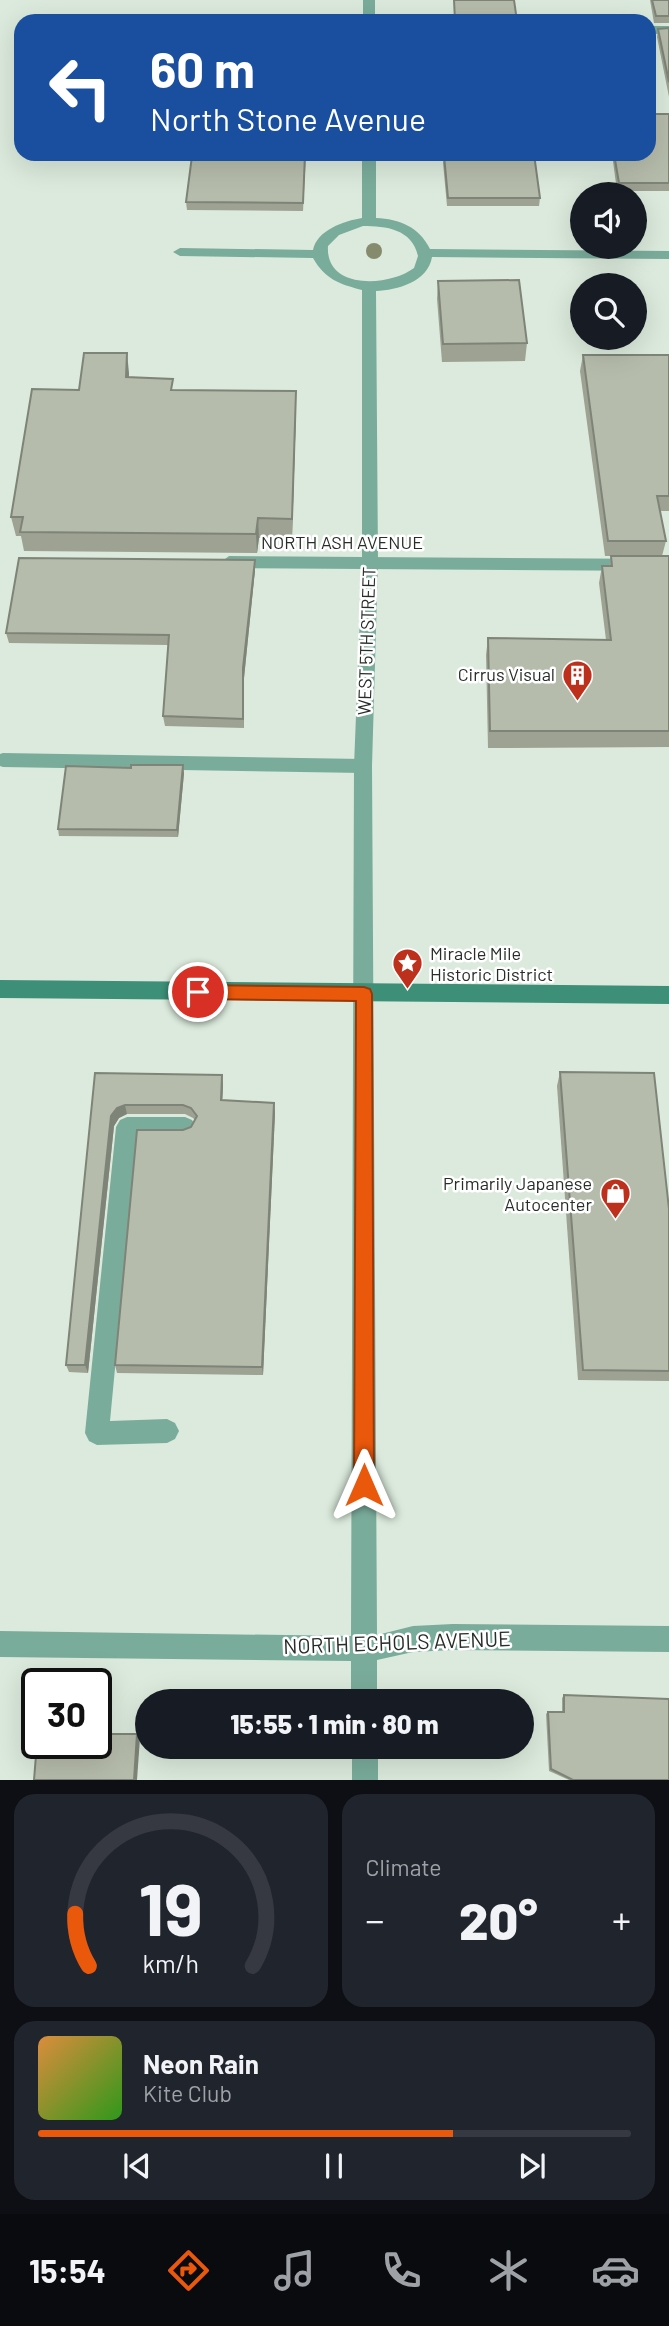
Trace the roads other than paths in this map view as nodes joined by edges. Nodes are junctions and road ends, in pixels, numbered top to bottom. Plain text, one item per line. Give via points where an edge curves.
1 (369, 161) edge
2 (369, 222) junction
3 (180, 252) dead end
4 (426, 253) junction
5 (318, 254) junction
6 (669, 255) edge
7 (369, 287) junction
8 (218, 561) edge
9 (370, 563) junction
10 (669, 565) edge
11 (3, 760) dead end
12 (363, 765) junction
13 (0, 989) edge
14 (364, 994) junction
15 (669, 995) edge
16 (185, 1127) edge
17 (167, 1431) dead end
18 (669, 1639) edge
19 (0, 1644) edge
20 (364, 1649) junction
21 (365, 1689) edge
22 (365, 1759) edge
23 (365, 1780) edge

1 - 2 street
2 - 4 street via 398,225 412,232
2 - 5 street via 344,226 330,234
3 - 5 street
4 - 6 street
4 - 7 street via 414,276
5 - 7 street via 321,266 331,276
7 - 9 street, WEST 5TH STREET
8 - 9 street, NORTH ASH AVENUE
9 - 10 street, NORTH ASH AVENUE
9 - 12 street, WEST 5TH STREET
11 - 12 street
12 - 14 street, WEST 5TH STREET
13 - 14 main road
14 - 15 main road
14 - 20 street, WEST 5TH STREET
16 - 17 street via 127,1127 97,1433
18 - 20 street, NORTH ECHOLS AVENUE via 453,1637
19 - 20 street, NORTH ECHOLS AVENUE
20 - 21 street, WEST 5TH STREET
22 - 23 street

